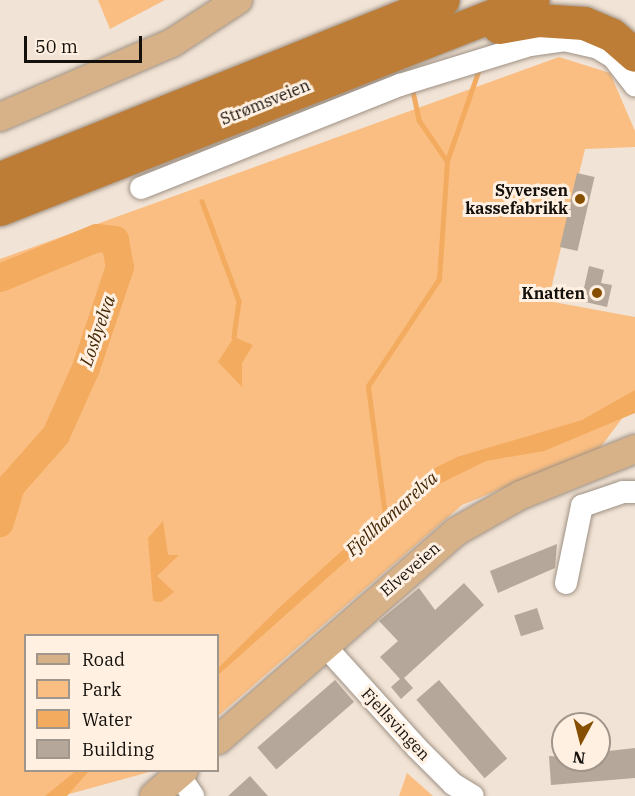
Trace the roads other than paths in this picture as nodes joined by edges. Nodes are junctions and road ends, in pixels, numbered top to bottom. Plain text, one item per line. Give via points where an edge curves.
1 (238, 0) edge
2 (408, 0) edge
3 (443, 0) edge
4 (532, 0) edge
5 (635, 55) edge
6 (635, 85) edge
7 (0, 117) edge
8 (105, 167) junction
9 (2, 177) edge
10 (141, 188) dead end
11 (0, 209) edge
12 (635, 449) edge
13 (635, 492) edge
14 (566, 583) dead end
15 (324, 645) junction
16 (219, 739) edge
17 (185, 781) edge
18 (154, 796) edge
19 (473, 796) edge

1 - 7 main road via 172,43 121,57
2 - 9 highway via 156,102
3 - 9 highway, Strømsveien
4 - 8 highway, Strømsveien
5 - 8 highway via 612,35 584,23 538,20 500,27
6 - 10 street via 613,57 598,48 564,40 530,45 400,85
8 - 11 highway, Strømsveien
12 - 15 main road, Elveveien via 521,495 471,522 428,552
13 - 14 street via 623,492 582,506
15 - 16 main road, Elveveien
15 - 19 street, Fjellsvingen via 417,748 453,784
17 - 18 main road

